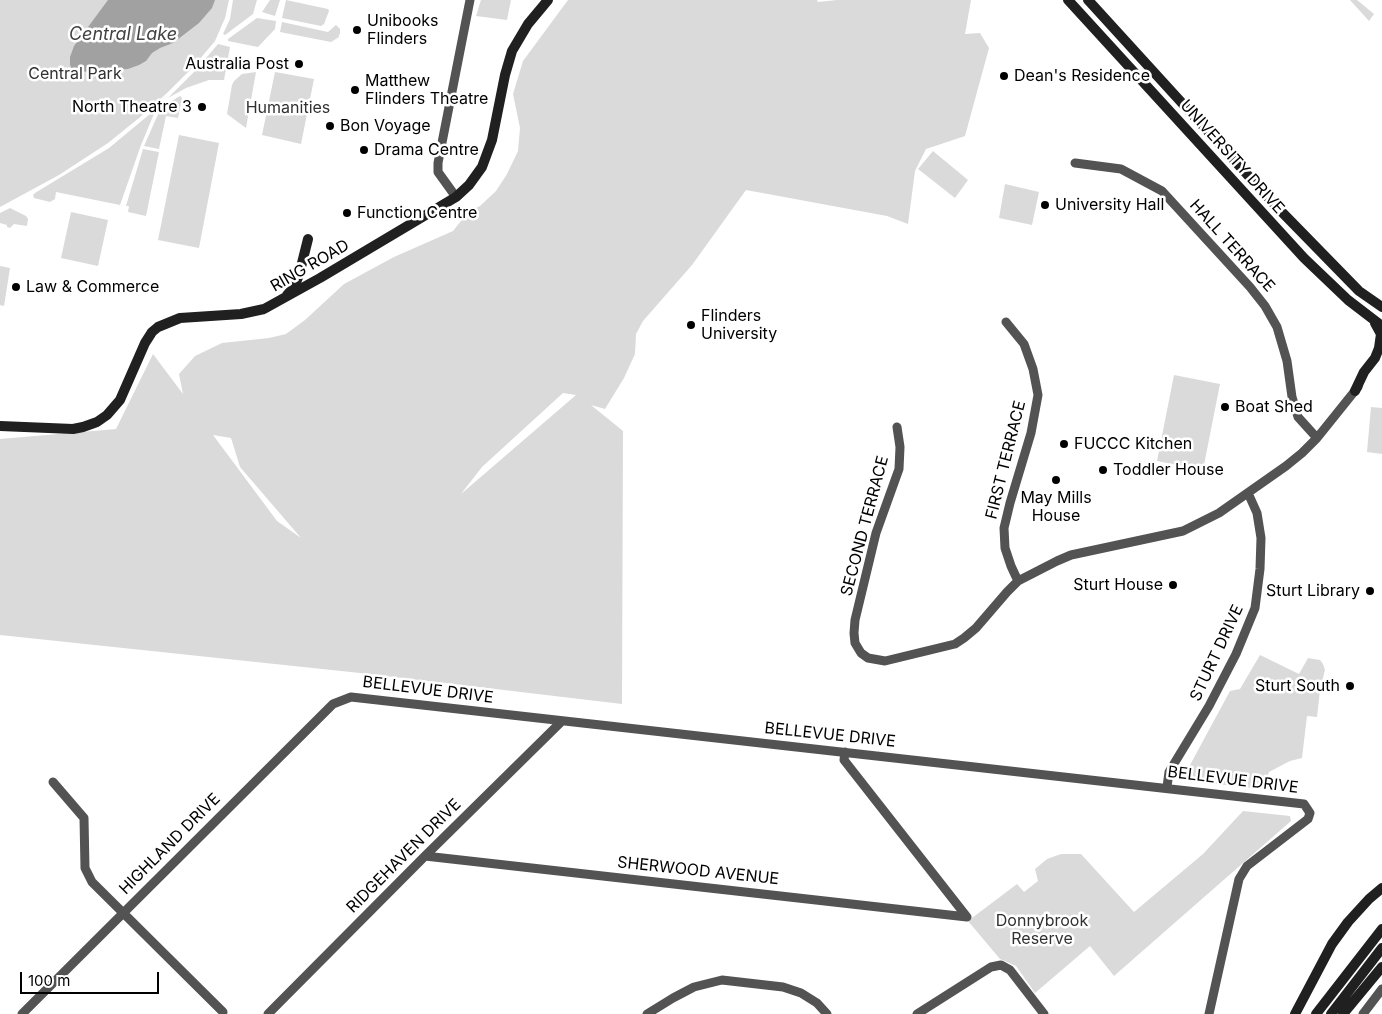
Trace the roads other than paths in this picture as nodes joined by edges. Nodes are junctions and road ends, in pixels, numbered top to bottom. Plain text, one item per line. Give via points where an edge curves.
1 (548, 0) edge
2 (1068, 0) edge
3 (1088, 0) edge
4 (471, 1) edge
5 (1075, 163) dead end
6 (456, 197) junction
7 (308, 239) dead end
8 (283, 300) junction
9 (1382, 307) edge
10 (1372, 319) junction
11 (1006, 322) dead end
12 (1382, 326) edge
13 (1382, 357) edge
14 (1355, 391) junction
15 (0, 426) edge
16 (897, 427) dead end
17 (1317, 438) junction
18 (1248, 493) junction
19 (1018, 581) junction
20 (342, 700) joint
21 (562, 721) junction
22 (845, 752) junction
23 (53, 782) dead end
24 (1167, 787) junction
25 (425, 856) junction
26 (1382, 888) edge
27 (124, 912) junction
28 (1382, 929) edge
29 (1382, 948) edge
30 (1382, 967) edge
31 (1382, 989) edge
32 (222, 1013) edge
33 (22, 1014) edge
34 (268, 1014) edge
35 (647, 1014) edge
36 (827, 1014) edge
37 (918, 1014) edge
38 (1044, 1014) edge
39 (1209, 1014) edge
40 (1295, 1014) edge
41 (1316, 1014) edge
42 (1331, 1014) edge
43 (1343, 1014) edge
44 (1363, 1014) edge

1 - 6 street, RING ROAD via 512,51 492,140 482,167
2 - 10 street, UNIVERSITY DRIVE via 1304,258
3 - 9 street, UNIVERSITY DRIVE via 1275,205 1359,291
4 - 6 street via 438,163 438,172
5 - 17 street, HALL TERRACE via 1120,169 1162,191 1250,287 1266,306 1277,327 1288,361 1298,417
6 - 8 street, RING ROAD
7 - 8 street via 299,275
8 - 15 street, RING ROAD via 254,312 180,318 158,327 146,343 120,400 106,416 89,425 66,429
10 - 12 street, UNIVERSITY DRIVE
10 - 14 street via 1381,334 1379,348
11 - 19 street, FIRST TERRACE via 1024,344 1038,395 1031,433 1004,528 1005,548
13 - 14 street
14 - 17 street
16 - 19 street, SECOND TERRACE via 899,469 876,533 855,620 855,643 861,653 868,658 885,661 955,644 976,628
17 - 18 street via 1286,466
18 - 19 street via 1219,513 1183,531 1071,555
18 - 24 street, STURT DRIVE via 1257,513 1261,538 1255,608 1209,706 1169,772
20 - 21 street, BELLEVUE DRIVE via 350,697
20 - 27 street, HIGHLAND DRIVE via 333,704
21 - 22 street, BELLEVUE DRIVE
21 - 25 street, RIDGEHAVEN DRIVE
22 - 24 street, BELLEVUE DRIVE
22 - 25 street, SHERWOOD AVENUE via 844,760 967,917
23 - 27 street via 84,818 85,868 92,882
24 - 39 street, BELLEVUE DRIVE via 1297,802 1304,804 1310,813 1308,819 1247,866 1240,879
25 - 34 street, RIDGEHAVEN DRIVE
26 - 40 street via 1368,899 1332,944
27 - 32 street
27 - 33 street, HIGHLAND DRIVE
28 - 41 street
29 - 42 street
30 - 43 street
31 - 44 street
35 - 36 street via 694,987 722,980 783,987 817,1003
37 - 38 street via 991,967 1001,965 1010,970

